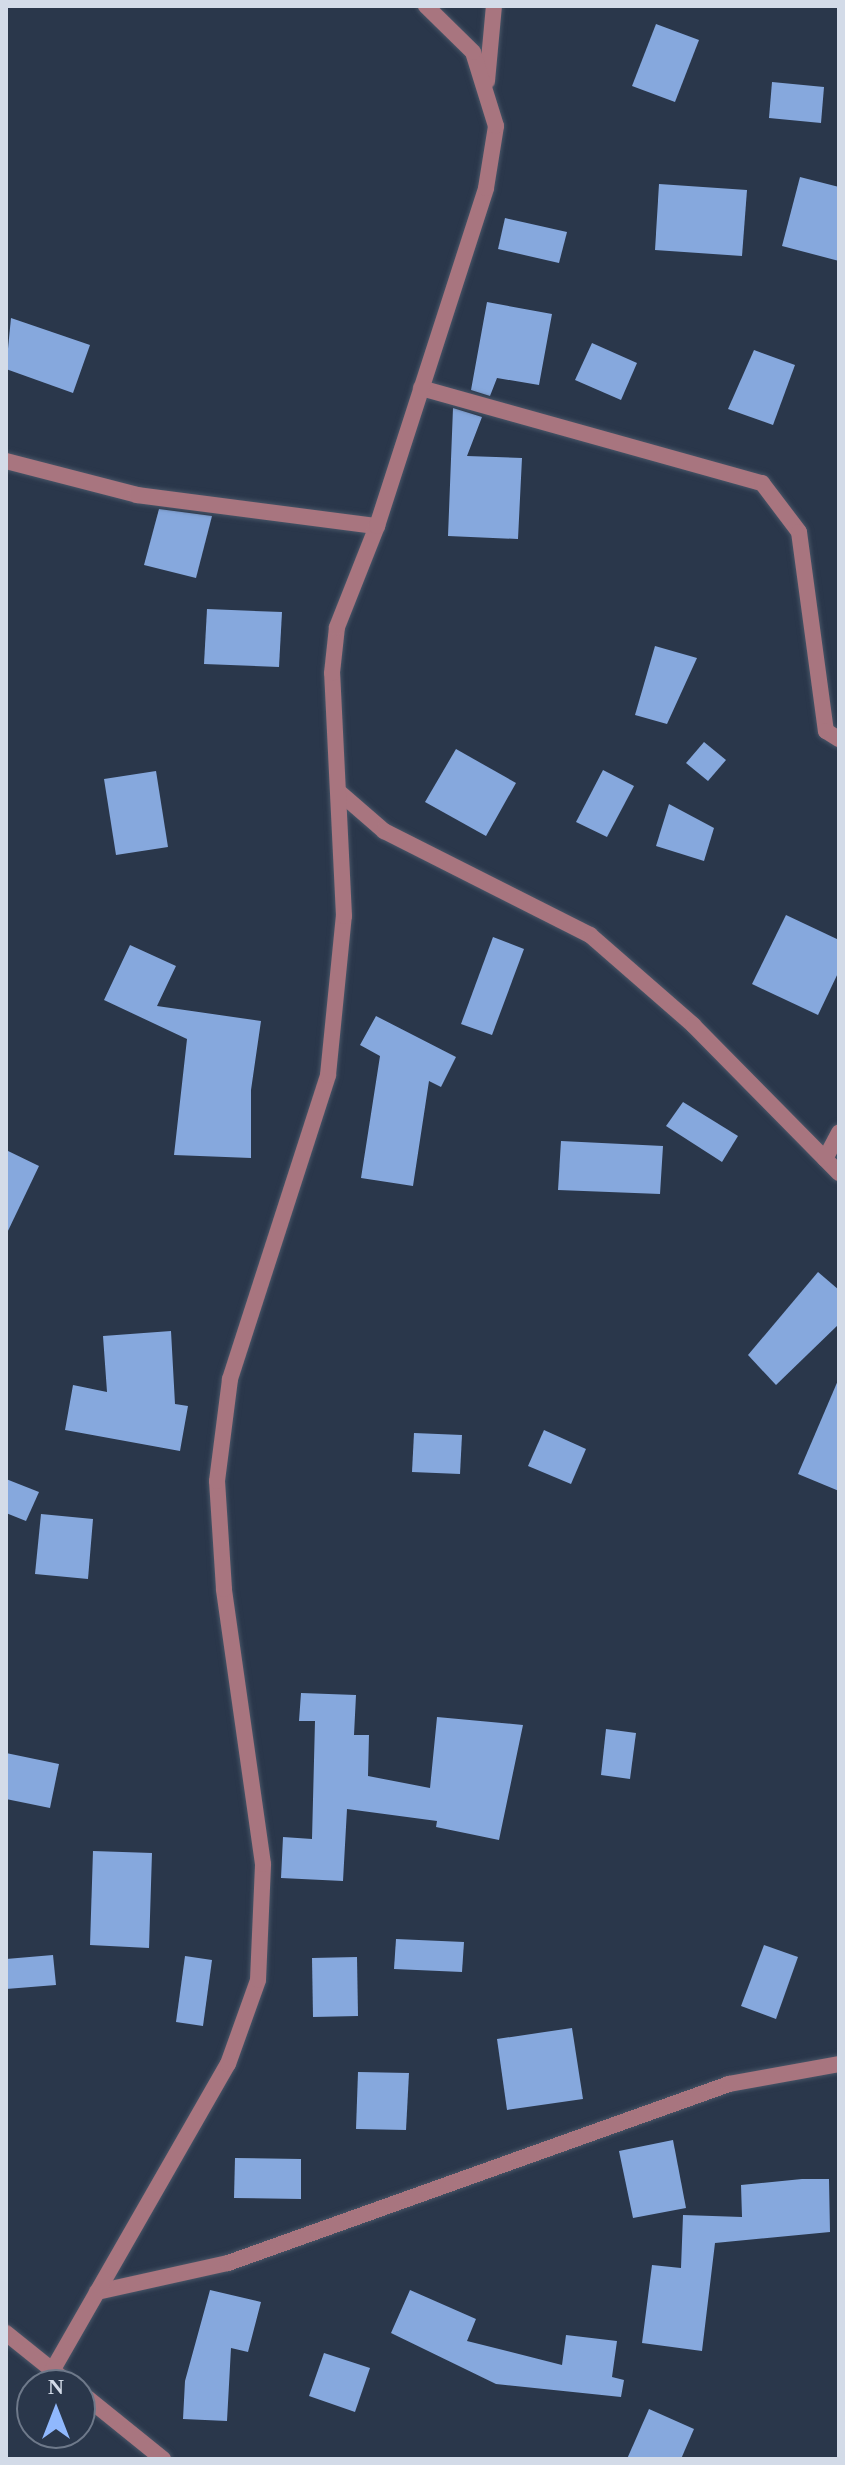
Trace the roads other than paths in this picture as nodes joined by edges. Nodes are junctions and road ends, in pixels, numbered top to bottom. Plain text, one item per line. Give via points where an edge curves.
1 (426, 6) edge
2 (494, 6) edge
3 (487, 82) junction
4 (421, 388) junction
5 (6, 461) edge
6 (377, 526) junction
7 (839, 739) edge
8 (339, 792) junction
9 (839, 1133) edge
10 (825, 1159) junction
11 (839, 1173) edge
12 (839, 2064) edge
13 (97, 2292) junction
14 (6, 2333) edge
15 (50, 2369) edge
16 (53, 2369) edge
17 (96, 2405) edge
18 (163, 2459) edge

1 - 3 street via 473,52
2 - 3 street
3 - 4 street via 496,126 486,188
4 - 6 street
4 - 7 street via 762,483 799,532 826,731
5 - 6 street via 137,495
6 - 8 street via 337,627 332,673
8 - 10 street via 384,831 590,935 693,1025
8 - 13 street via 344,916 328,1075 230,1379 217,1481 224,1589 249,1727 263,1864 258,1980 228,2064
9 - 10 street
10 - 11 street
12 - 13 street via 729,2084 228,2263
13 - 16 street
14 - 15 street
17 - 18 street

